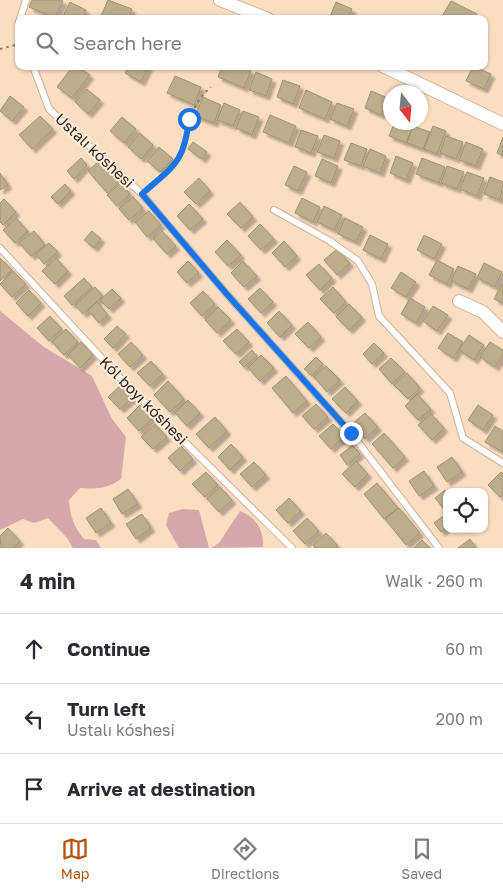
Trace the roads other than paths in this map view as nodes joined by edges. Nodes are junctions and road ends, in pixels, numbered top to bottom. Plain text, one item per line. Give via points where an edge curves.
1 (26, 0) edge
2 (220, 0) edge
3 (22, 15) edge
4 (258, 15) edge
5 (34, 70) edge
6 (391, 70) edge
7 (503, 124) edge
8 (274, 210) dead end
9 (0, 248) edge
10 (459, 301) dead end
11 (503, 332) edge
12 (503, 463) edge
13 (292, 548) edge
14 (440, 548) edge

1 - 3 lane
2 - 4 street
5 - 14 lane, Ustalı kóshesi via 49,109 142,194 351,433
6 - 7 street
8 - 12 lane via 330,241 358,261 372,284 379,316 450,393 463,438
9 - 13 lane, Kól boyı kóshesi via 122,380
10 - 11 street via 483,312

